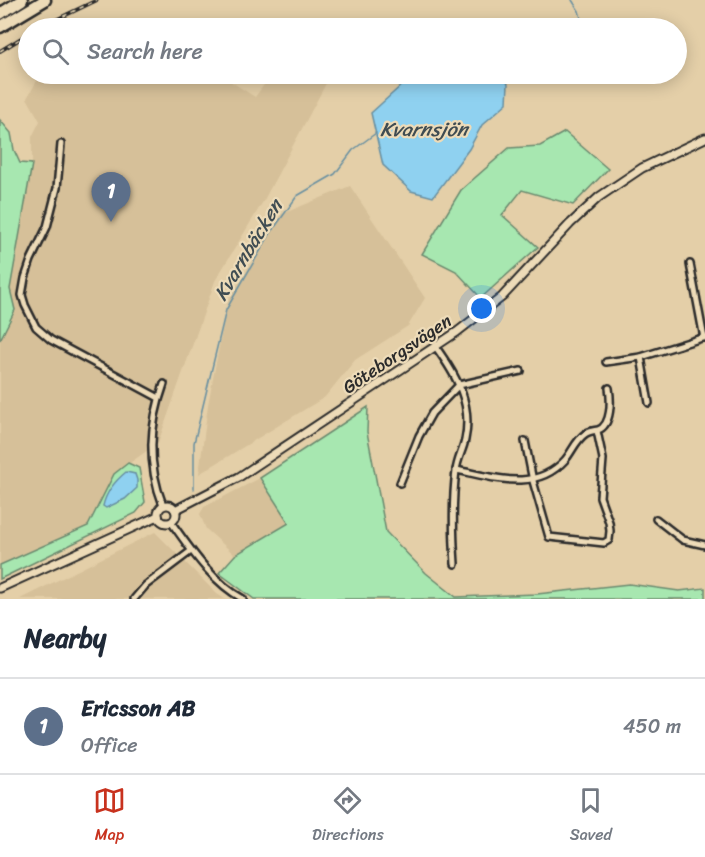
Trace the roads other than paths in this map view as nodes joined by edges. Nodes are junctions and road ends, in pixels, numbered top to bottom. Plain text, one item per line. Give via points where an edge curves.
1 (22, 0) edge
2 (45, 0) edge
3 (0, 14) edge
4 (0, 27) edge
5 (705, 138) edge
6 (61, 144) dead end
7 (690, 264) dead end
8 (704, 338) edge
9 (435, 346) junction
10 (641, 357) junction
11 (606, 362) dead end
12 (521, 371) dead end
13 (164, 384) dead end
14 (459, 385) junction
15 (609, 388) dead end
16 (159, 398) junction
17 (649, 403) dead end
18 (597, 430) junction
19 (525, 441) dead end
20 (456, 470) junction
21 (533, 480) junction
22 (400, 483) dead end
23 (163, 505) junction
24 (175, 510) junction
25 (158, 516) junction
26 (656, 519) dead end
27 (171, 522) junction
28 (705, 545) edge
29 (191, 551) junction
30 (455, 564) dead end
31 (0, 588) edge
32 (134, 599) edge
33 (243, 599) edge

1 - 3 highway
2 - 4 highway
5 - 9 street, Göteborgsvägen via 642,168 599,197 502,297
6 - 16 street via 57,188 47,227 25,278 25,306 36,327 51,340
7 - 8 street
8 - 10 street
9 - 14 street
9 - 24 street, Göteborgsvägen via 239,477
10 - 11 street
10 - 17 street
12 - 14 street
13 - 16 street
14 - 20 street via 466,400 468,422
14 - 22 street via 428,421
15 - 18 street via 607,422
16 - 23 street via 151,456
18 - 21 street via 585,434 551,472
18 - 21 street via 603,459 600,497 610,531 607,542 549,537
19 - 21 street
20 - 21 street via 513,481
20 - 30 street
23 - 24 street
23 - 25 street
24 - 27 street via 176,517
25 - 27 street
25 - 31 street
26 - 28 street via 682,540
27 - 29 street
29 - 32 street
29 - 33 street via 221,583

